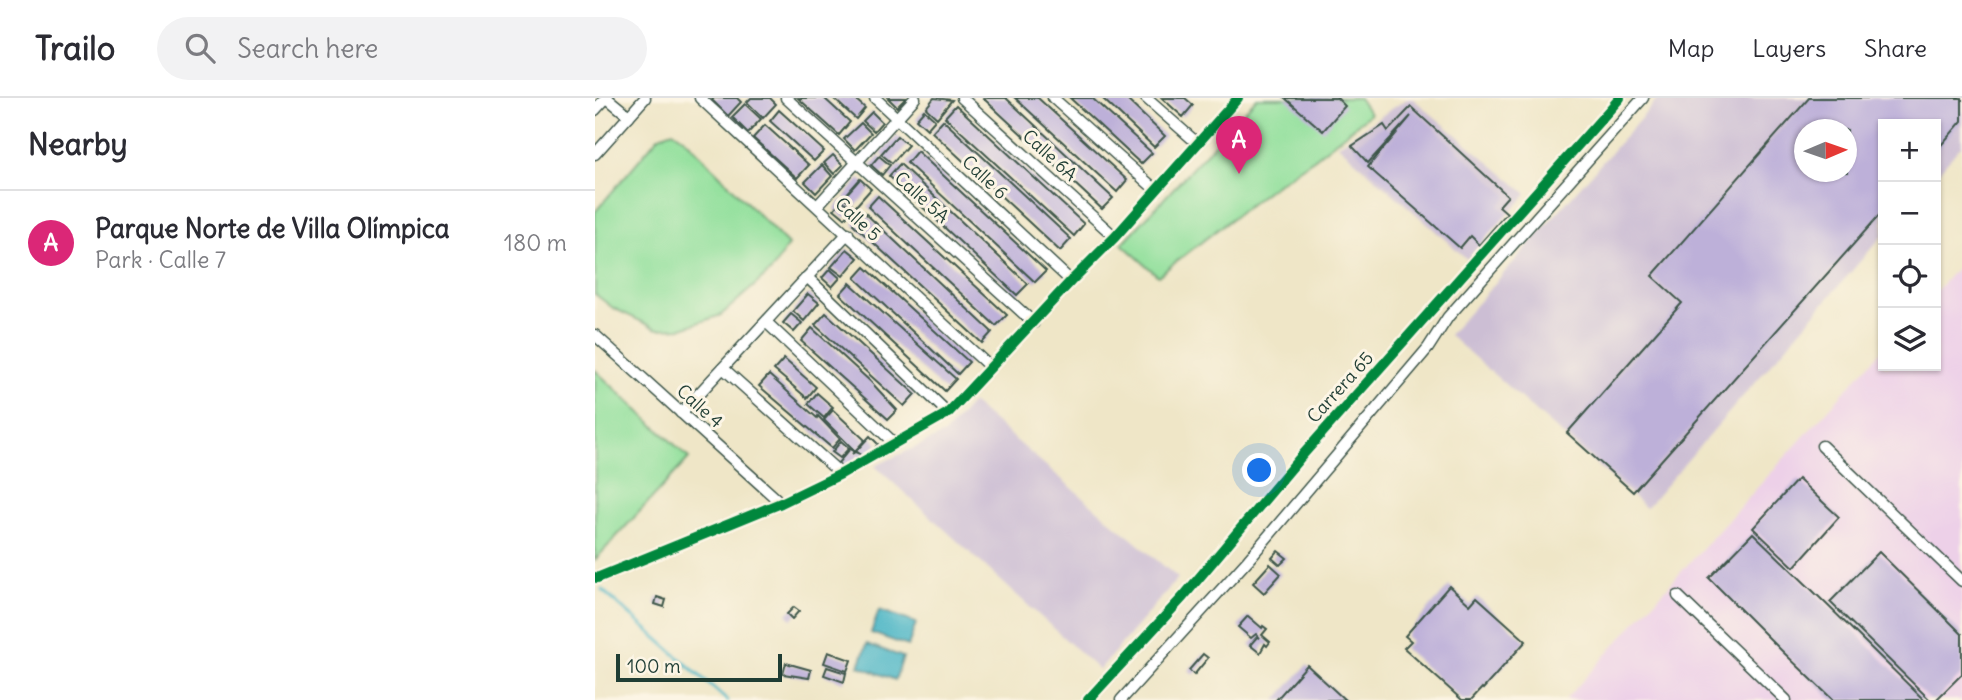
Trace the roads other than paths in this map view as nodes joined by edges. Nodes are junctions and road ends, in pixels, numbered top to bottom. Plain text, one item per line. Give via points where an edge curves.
1 (606, 98) edge
2 (645, 98) edge
3 (701, 98) edge
4 (786, 98) edge
5 (875, 98) edge
6 (915, 98) edge
7 (962, 98) edge
8 (1053, 98) edge
9 (1146, 98) edge
10 (1237, 98) edge
11 (1620, 98) edge
12 (1643, 98) edge
13 (595, 110) edge
14 (629, 116) junction
15 (897, 118) junction
16 (1197, 143) junction
17 (595, 154) edge
18 (857, 162) junction
19 (1157, 191) junction
20 (818, 205) junction
21 (848, 233) junction
22 (1115, 237) junction
23 (807, 277) junction
24 (1071, 281) junction
25 (766, 322) junction
26 (1034, 323) junction
27 (595, 335) edge
28 (991, 367) junction
29 (723, 368) junction
30 (681, 413) junction
31 (948, 413) junction
32 (895, 444) junction
33 (1822, 446) dead end
34 (841, 474) junction
35 (781, 503) junction
36 (596, 578) edge
37 (1962, 581) edge
38 (1678, 596) dead end
39 (1088, 700) edge
40 (1121, 700) edge
41 (1786, 700) edge

1 - 13 street
1 - 14 street
2 - 14 street
3 - 20 street, Calle 5
4 - 18 street, Calle 5A
5 - 15 street, Calle 6
6 - 15 street
7 - 22 street, Calle 6A
8 - 19 street
9 - 16 street
10 - 16 street
11 - 39 street, Carrera 65
12 - 40 street via 1448,317 1428,348 1248,560
14 - 17 street
15 - 18 street
15 - 24 street, Calle 6
16 - 19 street
18 - 20 street
18 - 26 street, Calle 5A
19 - 22 street
20 - 21 street, Calle 5
21 - 23 street
21 - 28 street, Calle 5
22 - 24 street
23 - 25 street
23 - 31 street
24 - 26 street
25 - 29 street
25 - 32 street
26 - 28 street
27 - 30 street, Calle 4
28 - 31 street
29 - 30 street
29 - 34 street
30 - 35 street, Calle 4
31 - 32 street
32 - 34 street
33 - 37 street
34 - 35 street
35 - 36 street
38 - 41 street

